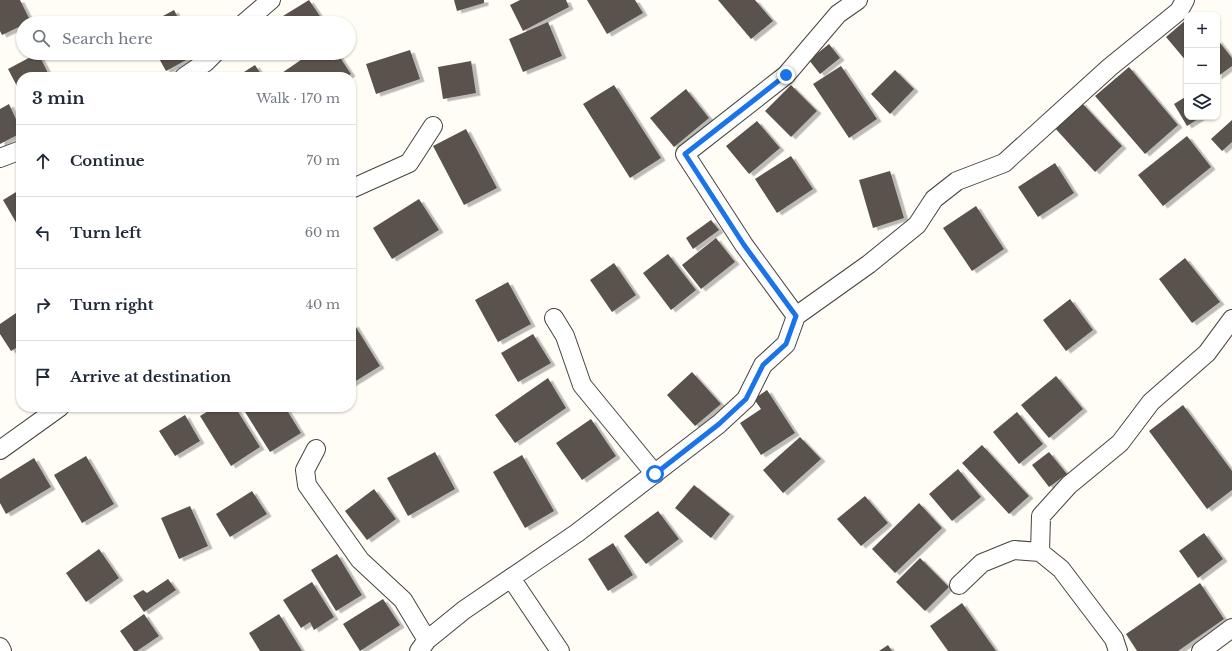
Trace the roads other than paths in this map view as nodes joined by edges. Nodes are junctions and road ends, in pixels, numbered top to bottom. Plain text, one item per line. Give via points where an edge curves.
1 (271, 0) edge
2 (858, 0) edge
3 (1185, 0) edge
4 (252, 16) edge
5 (208, 60) edge
6 (191, 72) edge
7 (433, 126) dead end
8 (16, 152) edge
9 (0, 158) edge
10 (356, 187) edge
11 (796, 316) junction
12 (554, 318) dead end
13 (1232, 320) edge
14 (53, 412) edge
15 (316, 449) dead end
16 (0, 450) edge
17 (655, 474) junction
18 (1040, 552) junction
19 (511, 578) junction
20 (959, 585) dead end
21 (1232, 628) edge
22 (423, 645) edge
23 (0, 647) edge
24 (2, 651) edge
25 (560, 651) edge
26 (1118, 651) edge
27 (1201, 651) edge

1 - 4 street
2 - 11 street via 838,14 786,75 685,154 744,245
3 - 11 street via 1179,11 1110,67 1004,163 957,181 934,200 917,225 869,264
5 - 6 street
7 - 10 street via 409,163
8 - 9 street
11 - 17 street via 786,344 763,365 746,399 719,424
12 - 17 street via 566,336 582,385
13 - 18 street via 1207,353 1151,402 1120,443 1069,485 1042,516
14 - 16 street
15 - 22 street via 305,470 307,485 360,560 403,600
17 - 19 street via 577,533
18 - 20 street via 1014,550 982,563
18 - 26 street via 1061,569 1114,639
19 - 22 street via 464,610
19 - 25 street
21 - 27 street
23 - 24 street

